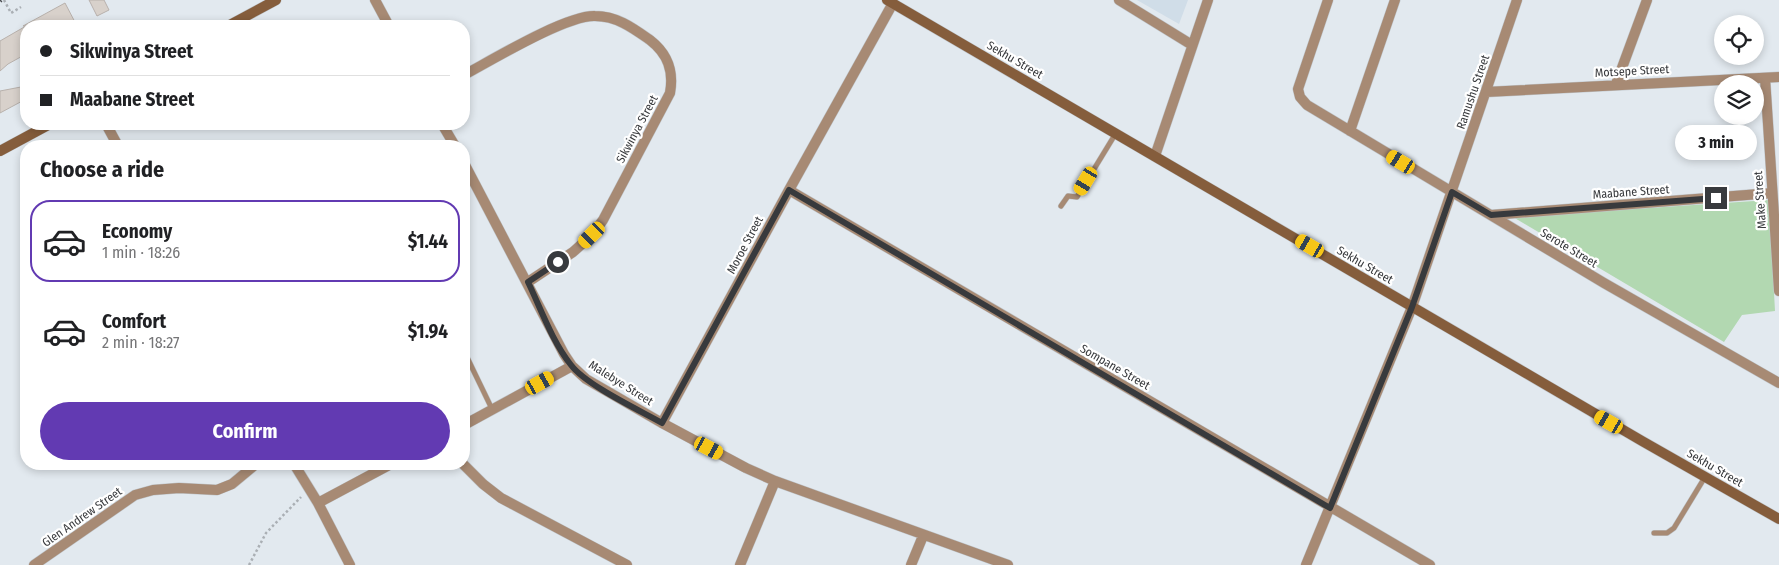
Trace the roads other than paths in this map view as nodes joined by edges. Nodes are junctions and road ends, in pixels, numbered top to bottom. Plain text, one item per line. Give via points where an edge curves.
1 (276, 0) edge
2 (374, 0) edge
3 (1119, 0) edge
4 (1208, 0) edge
5 (1328, 0) edge
6 (1395, 0) edge
7 (1518, 0) edge
8 (1647, 0) edge
9 (892, 1) edge
10 (239, 20) edge
11 (386, 20) edge
12 (1192, 44) junction
13 (470, 73) edge
14 (1779, 77) edge
15 (1765, 78) junction
16 (1616, 84) junction
17 (1486, 92) junction
18 (39, 130) edge
19 (1350, 131) junction
20 (1116, 133) junction
21 (20, 140) edge
22 (20, 140) edge
23 (0, 151) edge
24 (1155, 156) junction
25 (470, 174) edge
26 (789, 190) junction
27 (1452, 192) junction
28 (1772, 194) junction
29 (1061, 206) dead end
30 (1491, 215) junction
31 (528, 282) junction
32 (1779, 291) edge
33 (1412, 307) junction
34 (470, 364) edge
35 (572, 366) junction
36 (1779, 383) edge
37 (492, 409) junction
38 (470, 422) edge
39 (662, 423) junction
40 (249, 470) edge
41 (298, 470) edge
42 (380, 470) edge
43 (469, 470) edge
44 (1705, 477) junction
45 (775, 481) junction
46 (318, 503) junction
47 (1330, 508) junction
48 (1779, 519) edge
49 (1654, 533) dead end
50 (923, 536) junction
51 (34, 565) edge
52 (350, 565) edge
53 (627, 565) edge
54 (740, 565) edge
55 (911, 565) edge
56 (1008, 565) edge
57 (1306, 565) edge
58 (1430, 565) edge

1 - 10 street
2 - 11 street
3 - 12 street
4 - 12 street
5 - 19 street, Serote Street via 1298,90 1307,105
6 - 19 street
7 - 17 street, Ramushu Street
8 - 16 street
9 - 20 street, Sekhu Street
9 - 26 street, Moroe Street
12 - 24 street
13 - 31 street, Sikwinya Street via 568,22 595,16 627,23 660,48 671,68 670,93 603,220 583,244
14 - 15 street, Motsepe Street
15 - 16 street, Motsepe Street
15 - 28 street, Make Street
16 - 17 street, Motsepe Street
17 - 27 street, Ramushu Street
18 - 21 street
19 - 27 street, Serote Street
20 - 24 street, Sekhu Street
20 - 29 lane via 1076,197 1068,196
22 - 23 street
24 - 33 street, Sekhu Street
25 - 31 street, Malebye Street
26 - 39 street, Moroe Street
26 - 47 street, Sompane Street
27 - 30 street, Serote Street
27 - 33 street, Ramushu Street
28 - 30 street, Maabane Street
28 - 32 street, Make Street
30 - 36 street, Serote Street
31 - 35 street, Malebye Street
33 - 44 street, Sekhu Street
33 - 47 street, Ramushu Street
34 - 37 lane
35 - 37 street
35 - 39 street, Malebye Street via 586,379
37 - 38 street
39 - 45 street, Malebye Street
40 - 51 street, Glen Andrew Street via 232,484 217,490 179,488 135,495
41 - 46 street
42 - 46 street
43 - 53 street via 502,498
44 - 48 street, Sekhu Street
44 - 49 lane via 1674,528 1667,533
45 - 50 street, Malebye Street
45 - 54 street
46 - 52 street
47 - 57 street, Ramushu Street
47 - 58 street, Sompane Street
50 - 55 street
50 - 56 street, Malebye Street

